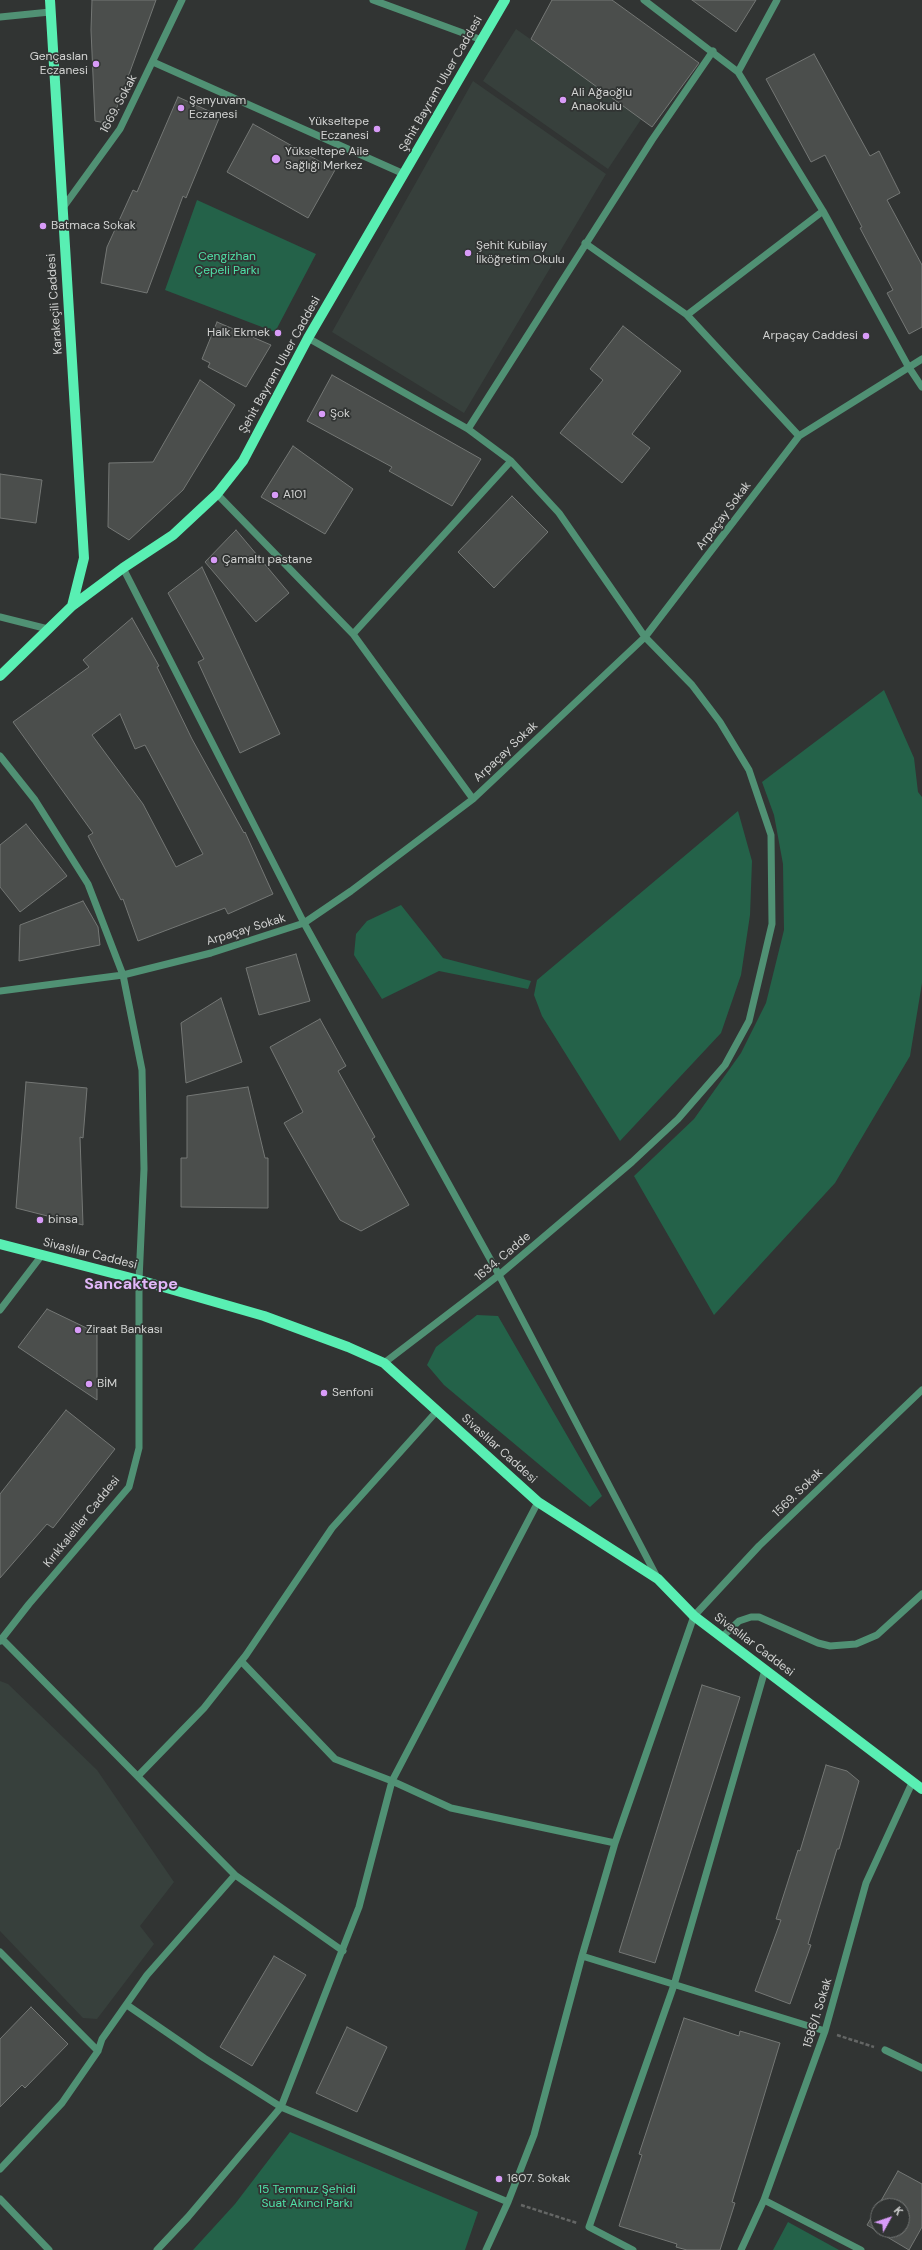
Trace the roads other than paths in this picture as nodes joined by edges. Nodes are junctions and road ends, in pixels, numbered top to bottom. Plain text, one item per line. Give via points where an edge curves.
1 (50, 0) edge
2 (182, 0) edge
3 (373, 0) edge
4 (505, 0) edge
5 (644, 0) edge
6 (778, 0) edge
7 (50, 12) junction
8 (0, 17) edge
9 (482, 40) junction
10 (714, 51) junction
11 (153, 62) junction
12 (738, 72) junction
13 (404, 174) junction
14 (62, 209) junction
15 (823, 211) junction
16 (585, 243) junction
17 (687, 315) junction
18 (308, 338) junction
19 (922, 359) edge
20 (908, 366) junction
21 (922, 387) edge
22 (468, 429) junction
23 (799, 436) junction
24 (511, 461) junction
25 (217, 494) junction
26 (123, 568) junction
27 (72, 606) junction
28 (0, 617) edge
29 (48, 629) junction
30 (353, 634) junction
31 (645, 637) junction
32 (0, 676) edge
33 (0, 756) edge
34 (473, 799) junction
35 (304, 923) junction
36 (123, 975) junction
37 (0, 991) edge
38 (0, 1244) edge
39 (42, 1255) junction
40 (499, 1275) junction
41 (139, 1280) junction
42 (0, 1310) edge
43 (384, 1363) junction
44 (922, 1390) edge
45 (438, 1411) junction
46 (538, 1502) junction
47 (658, 1579) junction
48 (922, 1594) edge
49 (694, 1616) junction
50 (722, 1637) junction
51 (1, 1640) edge
52 (241, 1661) junction
53 (765, 1670) junction
54 (138, 1776) junction
55 (392, 1781) junction
56 (912, 1782) junction
57 (922, 1789) edge
58 (615, 1843) junction
59 (235, 1875) junction
60 (343, 1951) junction
61 (0, 1952) edge
62 (582, 1956) junction
63 (674, 1985) junction
64 (127, 2005) junction
65 (825, 2032) junction
66 (885, 2050) road end
67 (98, 2051) junction
68 (922, 2068) edge
69 (281, 2107) junction
70 (0, 2169) edge
71 (0, 2199) edge
72 (764, 2200) junction
73 (508, 2202) junction
74 (49, 2250) edge
75 (157, 2250) edge
76 (486, 2250) edge
77 (632, 2250) edge
78 (742, 2250) edge
79 (861, 2250) edge

1 - 7 main road, Karakeçili Caddesi
2 - 11 street, 1669. Sokak
3 - 9 street
4 - 9 main road, Şehit Bayram Uluer Caddesi
5 - 10 street
6 - 12 street
7 - 8 street
7 - 14 main road, Karakeçili Caddesi
9 - 13 main road, Şehit Bayram Uluer Caddesi
10 - 12 street
10 - 16 street
11 - 13 street
11 - 14 street, 1669. Sokak via 120,129
12 - 15 street
13 - 18 main road, Şehit Bayram Uluer Caddesi
14 - 27 main road, Karakeçili Caddesi via 84,558
15 - 17 street
15 - 20 street
16 - 17 street
16 - 22 street
17 - 23 street
18 - 22 street, 1634. Cadde
18 - 25 main road, Şehit Bayram Uluer Caddesi via 242,461
19 - 20 street, Arpaçay Sokak
20 - 21 street
20 - 23 street, Arpaçay Sokak
22 - 24 street, 1634. Cadde
23 - 31 street, Arpaçay Sokak
24 - 30 street
24 - 31 street, 1634. Cadde via 559,513
25 - 26 main road, Şehit Bayram Uluer Caddesi via 173,535
25 - 30 street
26 - 27 main road, Şehit Bayram Uluer Caddesi
26 - 35 street
27 - 29 main road, Şehit Bayram Uluer Caddesi
28 - 29 street
29 - 32 main road, Şehit Bayram Uluer Caddesi
30 - 34 street
31 - 34 street, Arpaçay Sokak
31 - 40 street, 1634. Cadde via 692,685 720,722 749,770 771,835 772,924 749,1021 725,1065 678,1119 632,1162
33 - 36 street, Kırıkkaleliler Caddesi via 35,800 88,884
34 - 35 street, Arpaçay Sokak via 351,891
35 - 36 street, Arpaçay Sokak via 211,953
35 - 40 street
36 - 37 street, Arpaçay Sokak
36 - 41 street, Kırıkkaleliler Caddesi via 142,1070 144,1169
38 - 39 main road, Sivaslılar Caddesi
39 - 41 main road, Sivaslılar Caddesi
39 - 42 street
40 - 43 street, 1634. Cadde
40 - 47 street
41 - 43 main road, Sivaslılar Caddesi via 264,1316 348,1346
41 - 51 street, Kırıkkaleliler Caddesi via 139,1448 129,1487
43 - 45 main road, Sivaslılar Caddesi
44 - 49 street, 1569. Sokak via 759,1546
45 - 46 main road, Sivaslılar Caddesi
45 - 52 street via 332,1528
46 - 47 main road, Sivaslılar Caddesi
46 - 55 street
47 - 49 main road, Sivaslılar Caddesi
48 - 50 street via 878,1635 856,1644 830,1646 818,1643 759,1617 739,1621
49 - 50 main road, Sivaslılar Caddesi
49 - 58 street
50 - 53 main road, Sivaslılar Caddesi
51 - 54 street
52 - 54 street via 204,1708
52 - 55 street via 335,1760
53 - 56 main road, Sivaslılar Caddesi
53 - 63 street
54 - 59 street
55 - 58 street via 451,1808
55 - 60 street via 359,1907
56 - 57 main road, Sivaslılar Caddesi
56 - 65 street, 1586/1. Sokak via 866,1883
58 - 62 street
59 - 60 street
59 - 64 street via 148,1975
60 - 69 street
61 - 67 street
62 - 63 street
62 - 73 street via 534,2135
63 - 65 street
63 - 77 street via 589,2227
64 - 67 street via 102,2039
64 - 69 street
65 - 72 street, 1586/1. Sokak
66 - 68 street
67 - 70 street via 62,2103
69 - 73 street
69 - 75 street
71 - 74 street
72 - 78 street, 1586/1. Sokak
72 - 79 street
73 - 76 street

